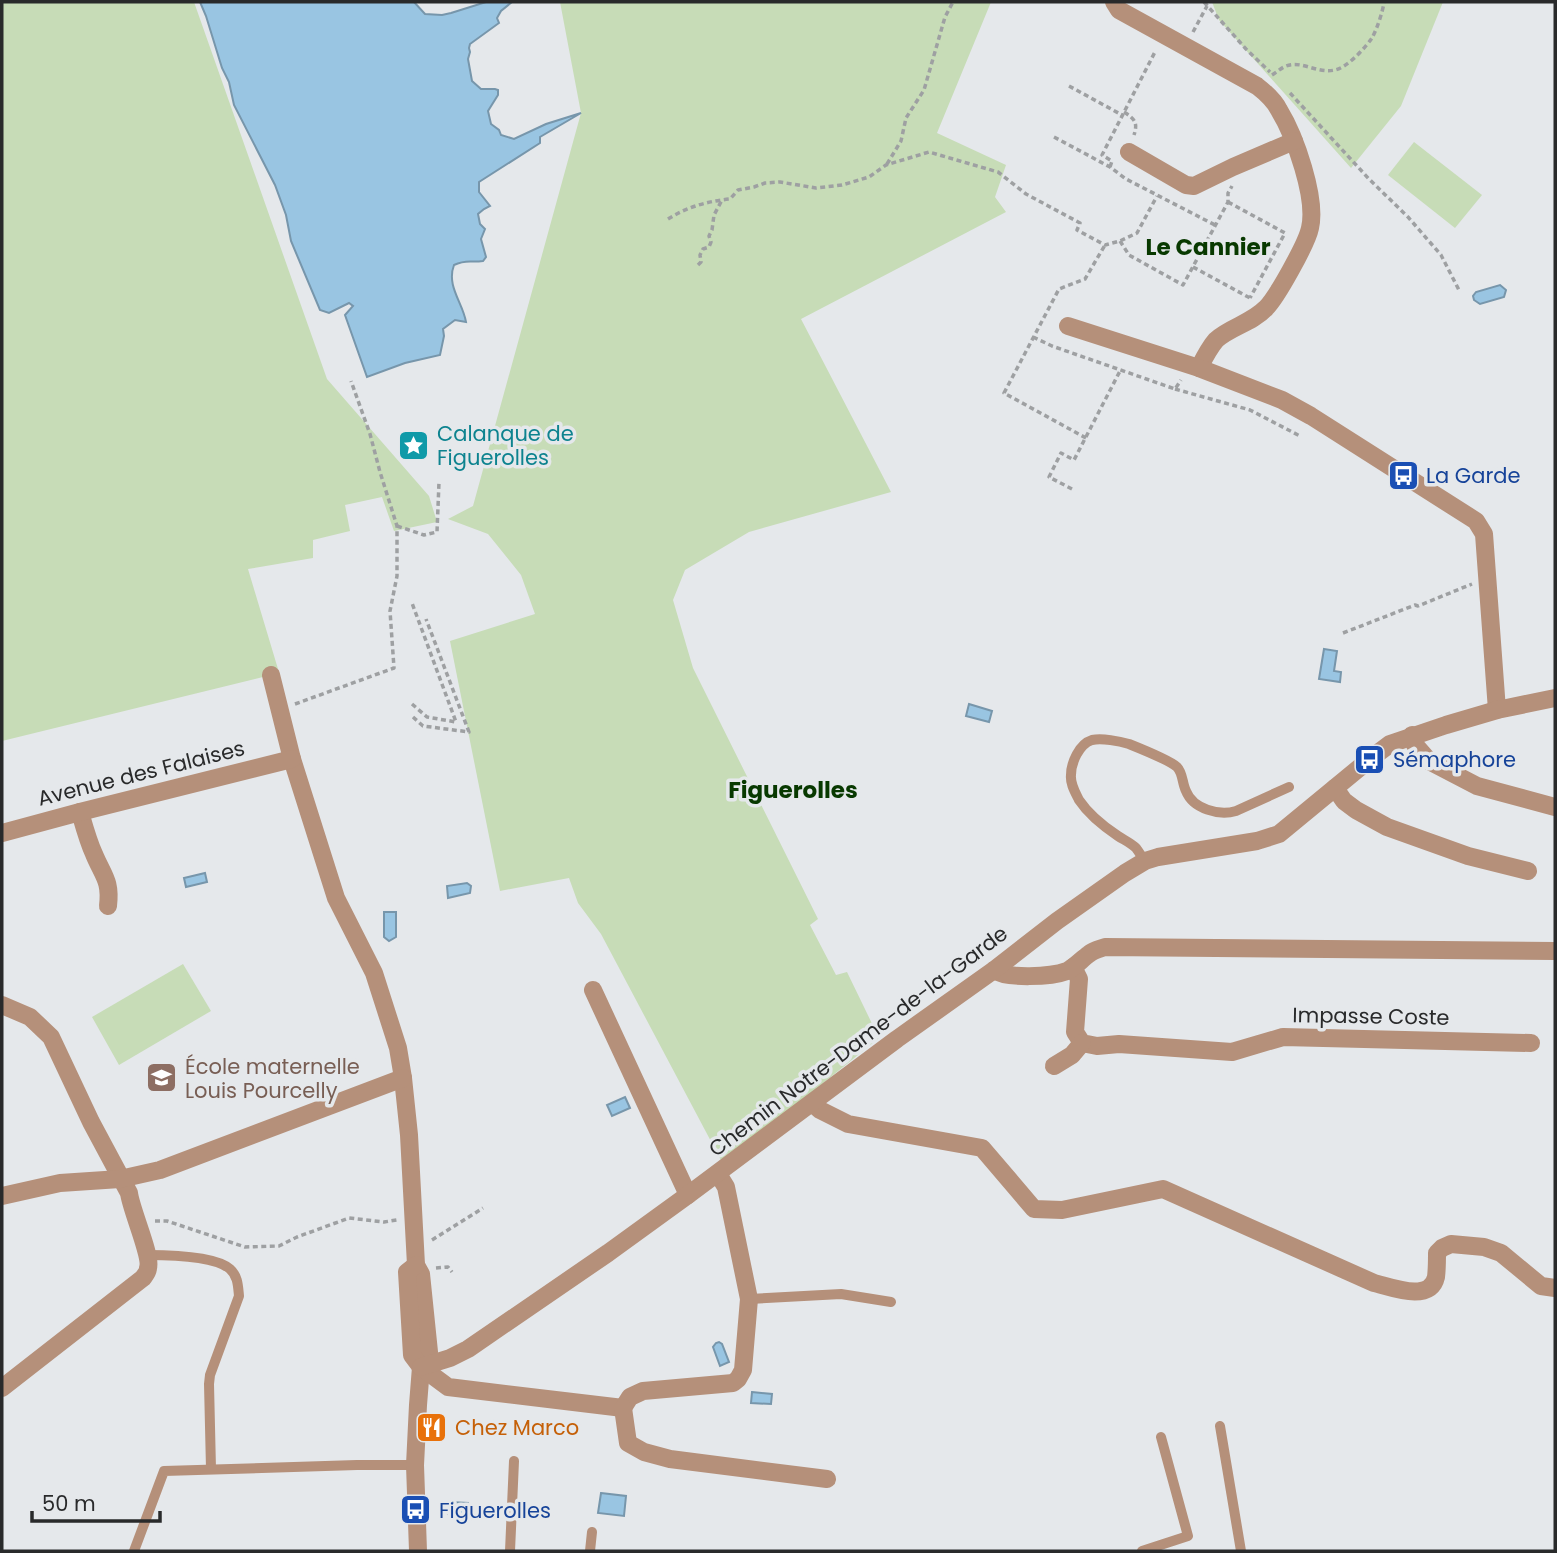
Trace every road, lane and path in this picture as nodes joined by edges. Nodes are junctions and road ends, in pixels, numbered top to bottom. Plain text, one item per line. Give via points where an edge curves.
1 (953, 2) edge
2 (1114, 2) edge
3 (1384, 2) edge
4 (1206, 4) edge
5 (1164, 35) junction
6 (1185, 47) junction
7 (1069, 86) dead end
8 (1289, 92) dead end
9 (1123, 114) junction
10 (1133, 117) dead end
11 (1054, 137) dead end
12 (1294, 141) junction
13 (1129, 152) dead end
14 (886, 165) junction
15 (1110, 167) junction
16 (1233, 167) junction
17 (1157, 196) junction
18 (722, 200) junction
19 (1228, 202) junction
20 (668, 219) dead end
21 (1215, 225) junction
22 (1120, 240) junction
23 (1105, 245) junction
24 (698, 265) dead end
25 (1193, 267) junction
26 (1460, 292) dead end
27 (1242, 293) dead end
28 (1250, 298) dead end
29 (1068, 326) dead end
30 (1033, 337) junction
31 (1194, 366) junction
32 (1120, 371) junction
33 (351, 381) dead end
34 (1175, 389) junction
35 (1300, 436) dead end
36 (1086, 438) junction
37 (439, 482) dead end
38 (1072, 489) dead end
39 (397, 526) junction
40 (1487, 578) junction
41 (412, 603) dead end
42 (426, 619) dead end
43 (1343, 633) dead end
44 (271, 675) dead end
45 (1555, 698) edge
46 (299, 703) dead end
47 (412, 704) dead end
48 (1497, 710) junction
49 (412, 717) dead end
50 (1412, 735) junction
51 (292, 759) junction
52 (1289, 787) dead end
53 (1335, 788) junction
54 (1555, 807) edge
55 (80, 811) junction
56 (2, 833) edge
57 (1145, 861) junction
58 (1528, 871) dead end
59 (108, 906) dead end
60 (1555, 951) edge
61 (1073, 967) junction
62 (994, 970) junction
63 (593, 990) dead end
64 (2, 1005) edge
65 (1082, 1043) junction
66 (1531, 1043) dead end
67 (1055, 1066) dead end
68 (403, 1078) junction
69 (812, 1103) junction
70 (718, 1174) junction
71 (120, 1179) junction
72 (688, 1195) junction
73 (2, 1196) edge
74 (483, 1208) dead end
75 (413, 1217) junction
76 (136, 1221) junction
77 (147, 1255) junction
78 (415, 1256) junction
79 (1555, 1288) edge
80 (749, 1299) junction
81 (891, 1303) dead end
82 (421, 1367) junction
83 (2, 1388) edge
84 (623, 1408) junction
85 (1220, 1426) dead end
86 (1161, 1437) dead end
87 (513, 1461) dead end
88 (415, 1465) junction
89 (211, 1469) junction
90 (827, 1479) dead end
91 (592, 1532) dead end
92 (134, 1551) edge
93 (418, 1551) edge
94 (510, 1551) edge
95 (590, 1551) edge
96 (1142, 1551) edge
97 (1241, 1551) edge

1 - 14 path via 924,90
2 - 5 street via 1119,10
3 - 4 path via 1373,37 1347,64 1336,70 1299,64 1272,75
4 - 6 path
5 - 6 street
5 - 9 path
6 - 12 street via 1268,95
7 - 9 path
8 - 26 path via 1441,255
9 - 10 path
9 - 15 path via 1102,155 1112,161
11 - 15 path
12 - 16 street
12 - 31 street via 1312,203 1310,230 1266,307 1218,338
13 - 16 street via 1186,185 1195,186
14 - 18 path via 869,177 842,185 816,188 765,183
14 - 23 path via 929,152 999,172 1026,194 1080,223 1077,230
15 - 17 path
16 - 19 path via 1237,177
17 - 21 path
17 - 22 path via 1137,233
18 - 20 path via 686,208
18 - 24 path via 714,215 711,242 703,249
19 - 21 path
19 - 28 path via 1285,233
21 - 25 path
22 - 23 path
22 - 25 path via 1129,255 1183,285
23 - 30 path via 1085,279 1059,289
25 - 27 path
29 - 31 street
30 - 32 path
30 - 36 path via 1004,393
31 - 34 path
31 - 40 street via 1282,400 1476,521 1483,534
32 - 34 path
32 - 36 path
33 - 39 path
34 - 35 path via 1250,410
36 - 38 path via 1074,460 1061,453 1049,477
37 - 39 path via 437,532 424,535
39 - 46 path via 397,576 390,611 394,668
40 - 43 path
40 - 48 street
41 - 47 path via 456,722 427,717
42 - 49 path via 470,732 423,726
44 - 51 street
45 - 48 street, Chemin Notre-Dame-de-la-Garde
48 - 50 street, Chemin Notre-Dame-de-la-Garde
50 - 53 street, Chemin Notre-Dame-de-la-Garde via 1390,744
50 - 54 street via 1429,761 1477,786
51 - 55 street, Avenue des Falaises
51 - 68 street via 336,898 374,973
52 - 57 lane via 1236,811 1219,813 1190,799 1181,772 1172,763 1116,741 1084,744 1070,772 1073,789 1101,824 1136,848
53 - 57 street, Chemin Notre-Dame-de-la-Garde via 1270,838
53 - 58 street via 1356,810 1387,827 1468,856
55 - 56 street, Avenue des Falaises
55 - 59 street via 93,854 107,878
57 - 62 street, Chemin Notre-Dame-de-la-Garde
60 - 61 street via 1105,947
61 - 62 street via 1051,975 1002,975
61 - 65 street via 1079,979 1075,1032
62 - 69 street, Chemin Notre-Dame-de-la-Garde
63 - 72 street
64 - 71 street via 30,1017 51,1037
65 - 66 street, Impasse Coste via 1231,1052 1283,1037
65 - 67 street
68 - 71 street via 160,1170
68 - 75 street
69 - 70 street, Chemin Notre-Dame-de-la-Garde
69 - 79 street via 848,1124 982,1148 1034,1209 1062,1210 1163,1189 1374,1283 1410,1292 1431,1287 1436,1279 1437,1253 1451,1244 1501,1253 1541,1286
70 - 72 street, Chemin Notre-Dame-de-la-Garde
70 - 80 street via 726,1188
71 - 73 street via 60,1183
71 - 76 street
72 - 82 street, Chemin Notre-Dame-de-la-Garde via 484,1338 450,1358
74 - 78 path
75 - 76 path via 384,1222 349,1218 279,1246 245,1247 167,1221
75 - 78 street
76 - 77 street
77 - 83 street via 149,1267 143,1278
77 - 89 lane via 220,1263 232,1270 238,1283 239,1296 210,1375
78 - 82 street via 407,1272 412,1355
80 - 81 lane via 841,1294
80 - 84 street via 743,1370 738,1379 643,1391 630,1397
82 - 84 street via 448,1387
82 - 88 street
84 - 90 street via 628,1443 644,1452
85 - 97 lane
86 - 96 lane via 1188,1536
87 - 94 lane
88 - 89 lane
88 - 93 street
89 - 92 lane via 163,1471
91 - 95 lane

